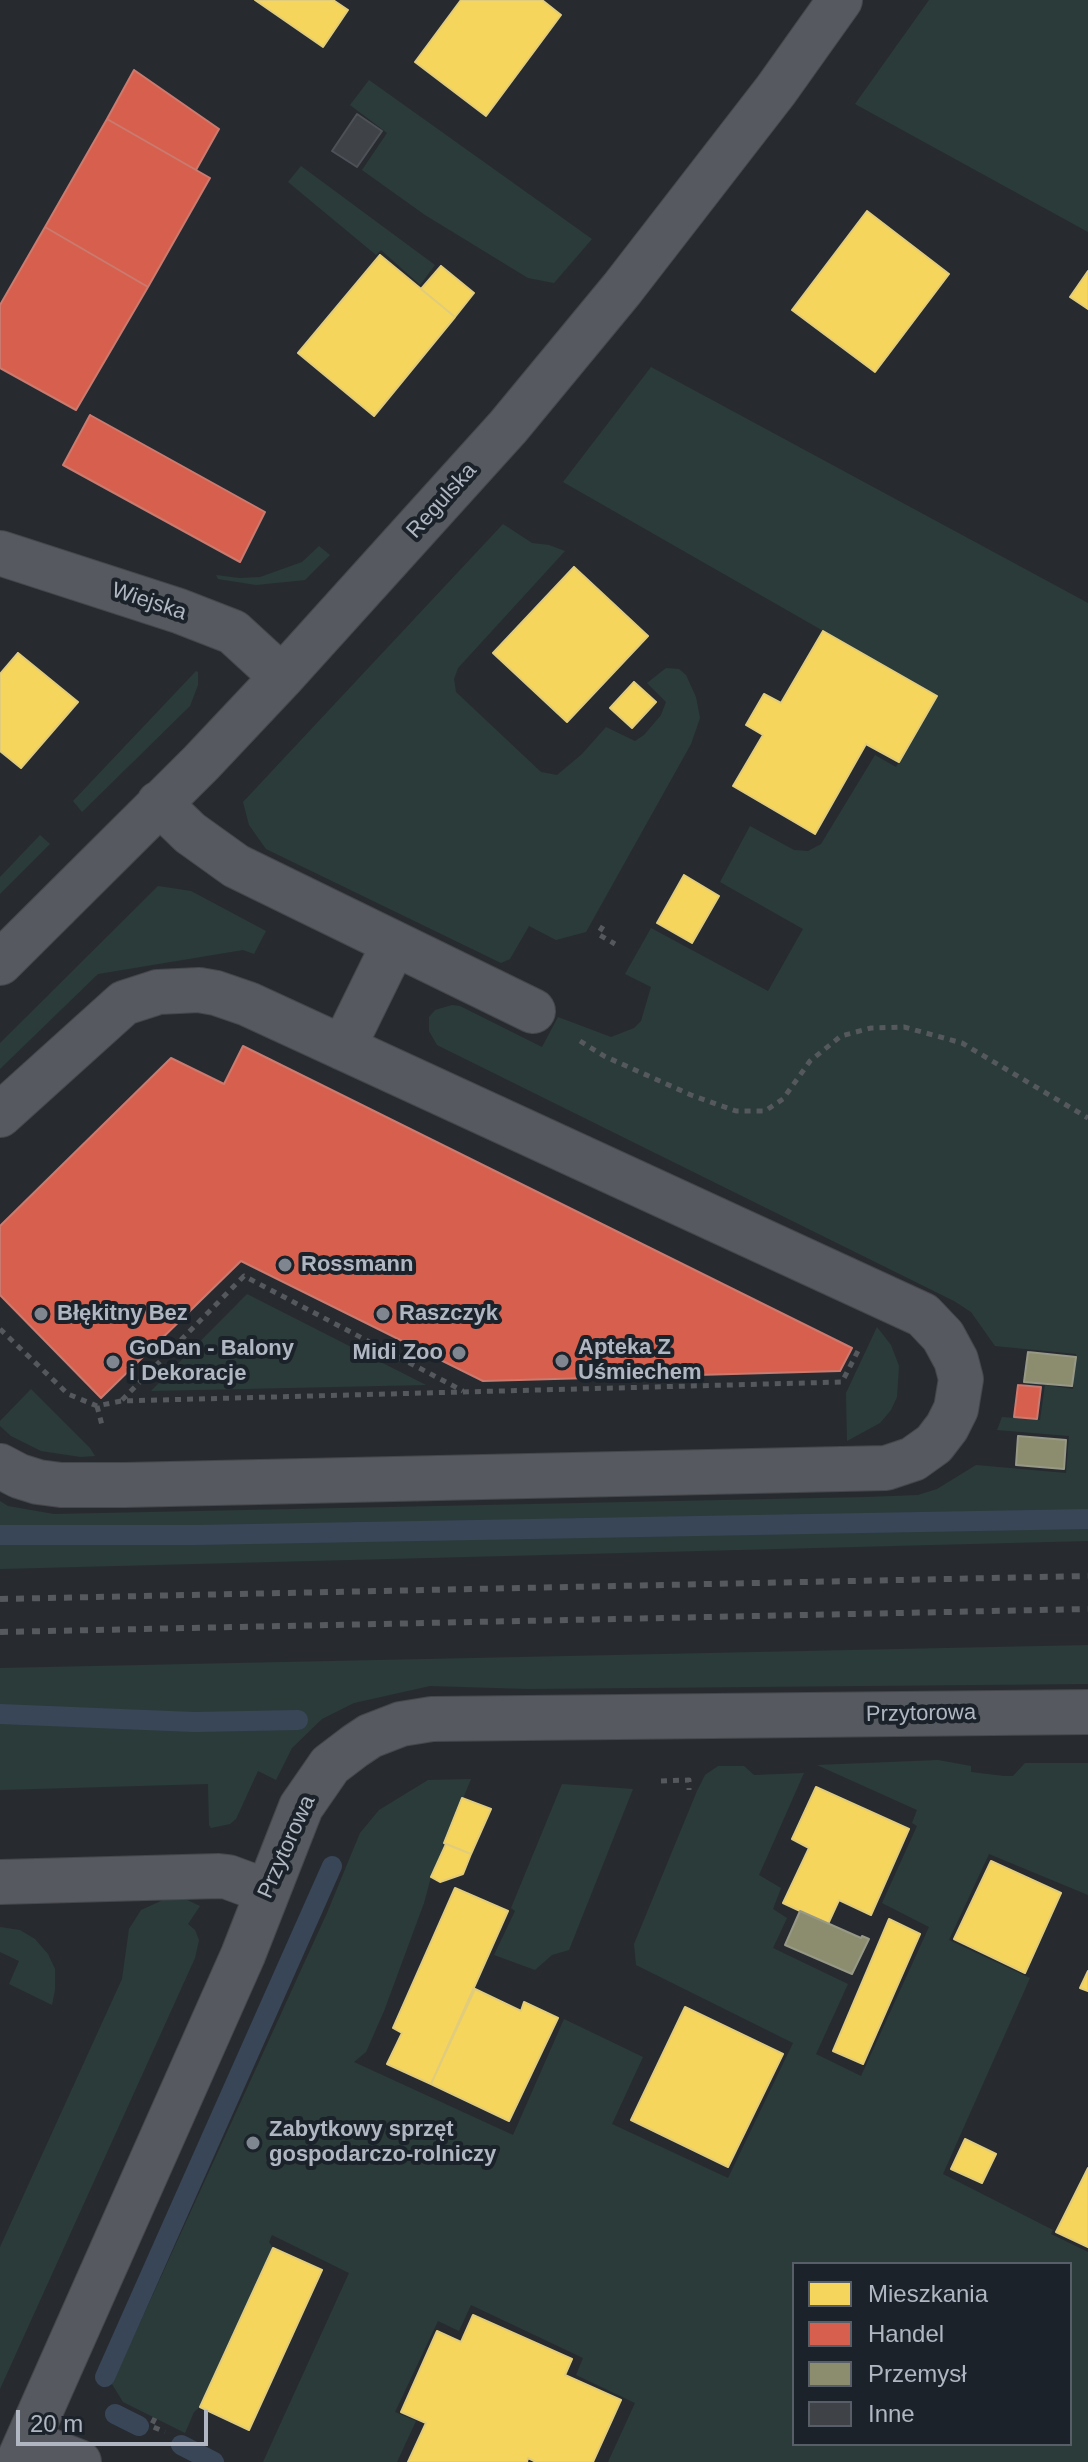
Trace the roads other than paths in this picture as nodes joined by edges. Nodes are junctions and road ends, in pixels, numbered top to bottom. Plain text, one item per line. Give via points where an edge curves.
1 (840, 0) edge
2 (0, 553) edge
3 (282, 677) junction
4 (159, 803) junction
5 (394, 944) junction
6 (0, 963) edge
7 (533, 1011) road end
8 (343, 1048) junction
9 (0, 1115) edge
10 (0, 1466) edge
11 (1088, 1712) edge
12 (0, 1882) edge
13 (266, 1891) junction
14 (23, 2452) edge
15 (79, 2462) edge

1 - 3 street, Regulska via 651,252 518,415
2 - 3 street, Wiejska via 216,624 239,636
3 - 4 street, Regulska
4 - 5 street via 236,866
4 - 6 street, Regulska
5 - 7 street
5 - 8 street
8 - 9 street via 234,998 199,990 158,992 124,1003
8 - 10 street via 923,1315 943,1336 961,1379 947,1427 913,1459 886,1468 125,1485 38,1482
11 - 13 street, Przytorowa via 411,1722 363,1741 325,1772 301,1807
12 - 13 street via 219,1876
13 - 14 street, Przytorowa via 243,1955
14 - 15 street

